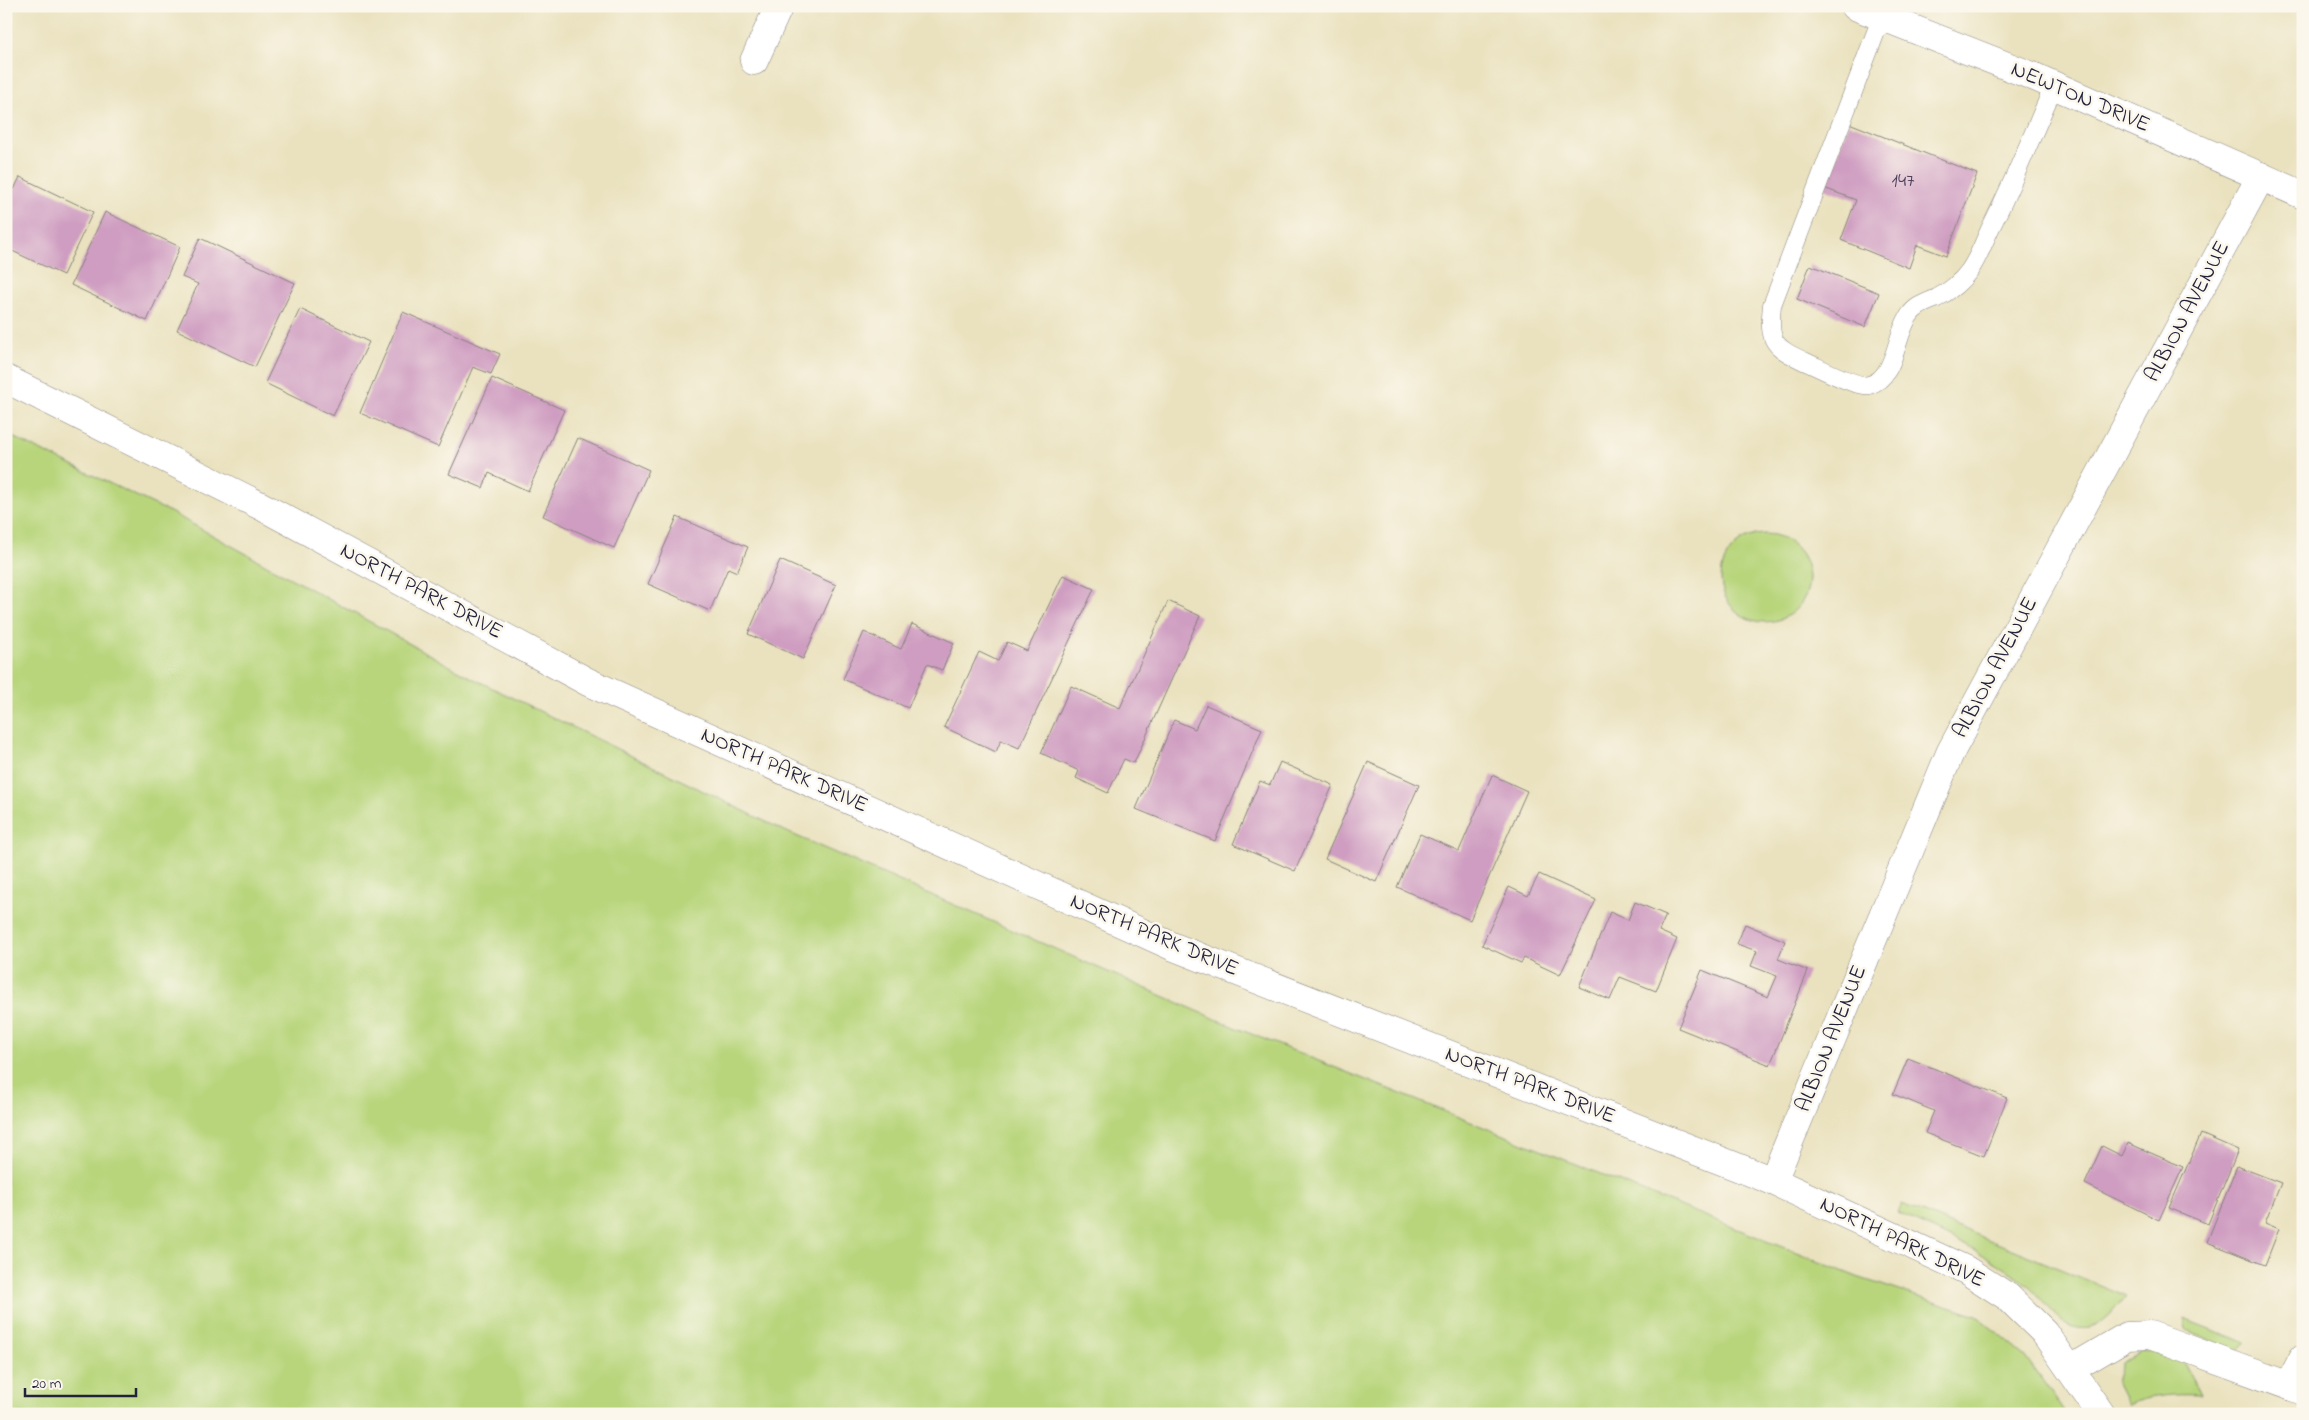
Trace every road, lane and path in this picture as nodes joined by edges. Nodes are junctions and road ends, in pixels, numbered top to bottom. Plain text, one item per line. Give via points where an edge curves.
1 (779, 6) edge
2 (1855, 6) edge
3 (1882, 16) junction
4 (754, 61) dead end
5 (2054, 86) junction
6 (2261, 176) junction
7 (2303, 195) edge
8 (6, 379) edge
9 (1774, 1181) junction
10 (2303, 1358) edge
11 (2071, 1369) junction
12 (2296, 1388) edge
13 (2101, 1414) edge

1 - 4 street
2 - 3 street, NEWTON DRIVE
3 - 5 street, NEWTON DRIVE
3 - 5 lane via 1772,305 1770,322 1772,339 1784,352 1850,381 1866,386 1879,381 1889,366 1909,316 1920,305 1957,284 1969,271
5 - 6 street, NEWTON DRIVE
6 - 7 street, NEWTON DRIVE
6 - 9 street, ALBION AVENUE via 1950,753
8 - 9 street, NORTH PARK DRIVE via 261,506 588,682 1174,947
9 - 11 street, NORTH PARK DRIVE via 1966,1270 2008,1297 2044,1332
10 - 12 street
11 - 12 street via 2126,1336 2150,1335
11 - 13 street, NORTH PARK DRIVE

